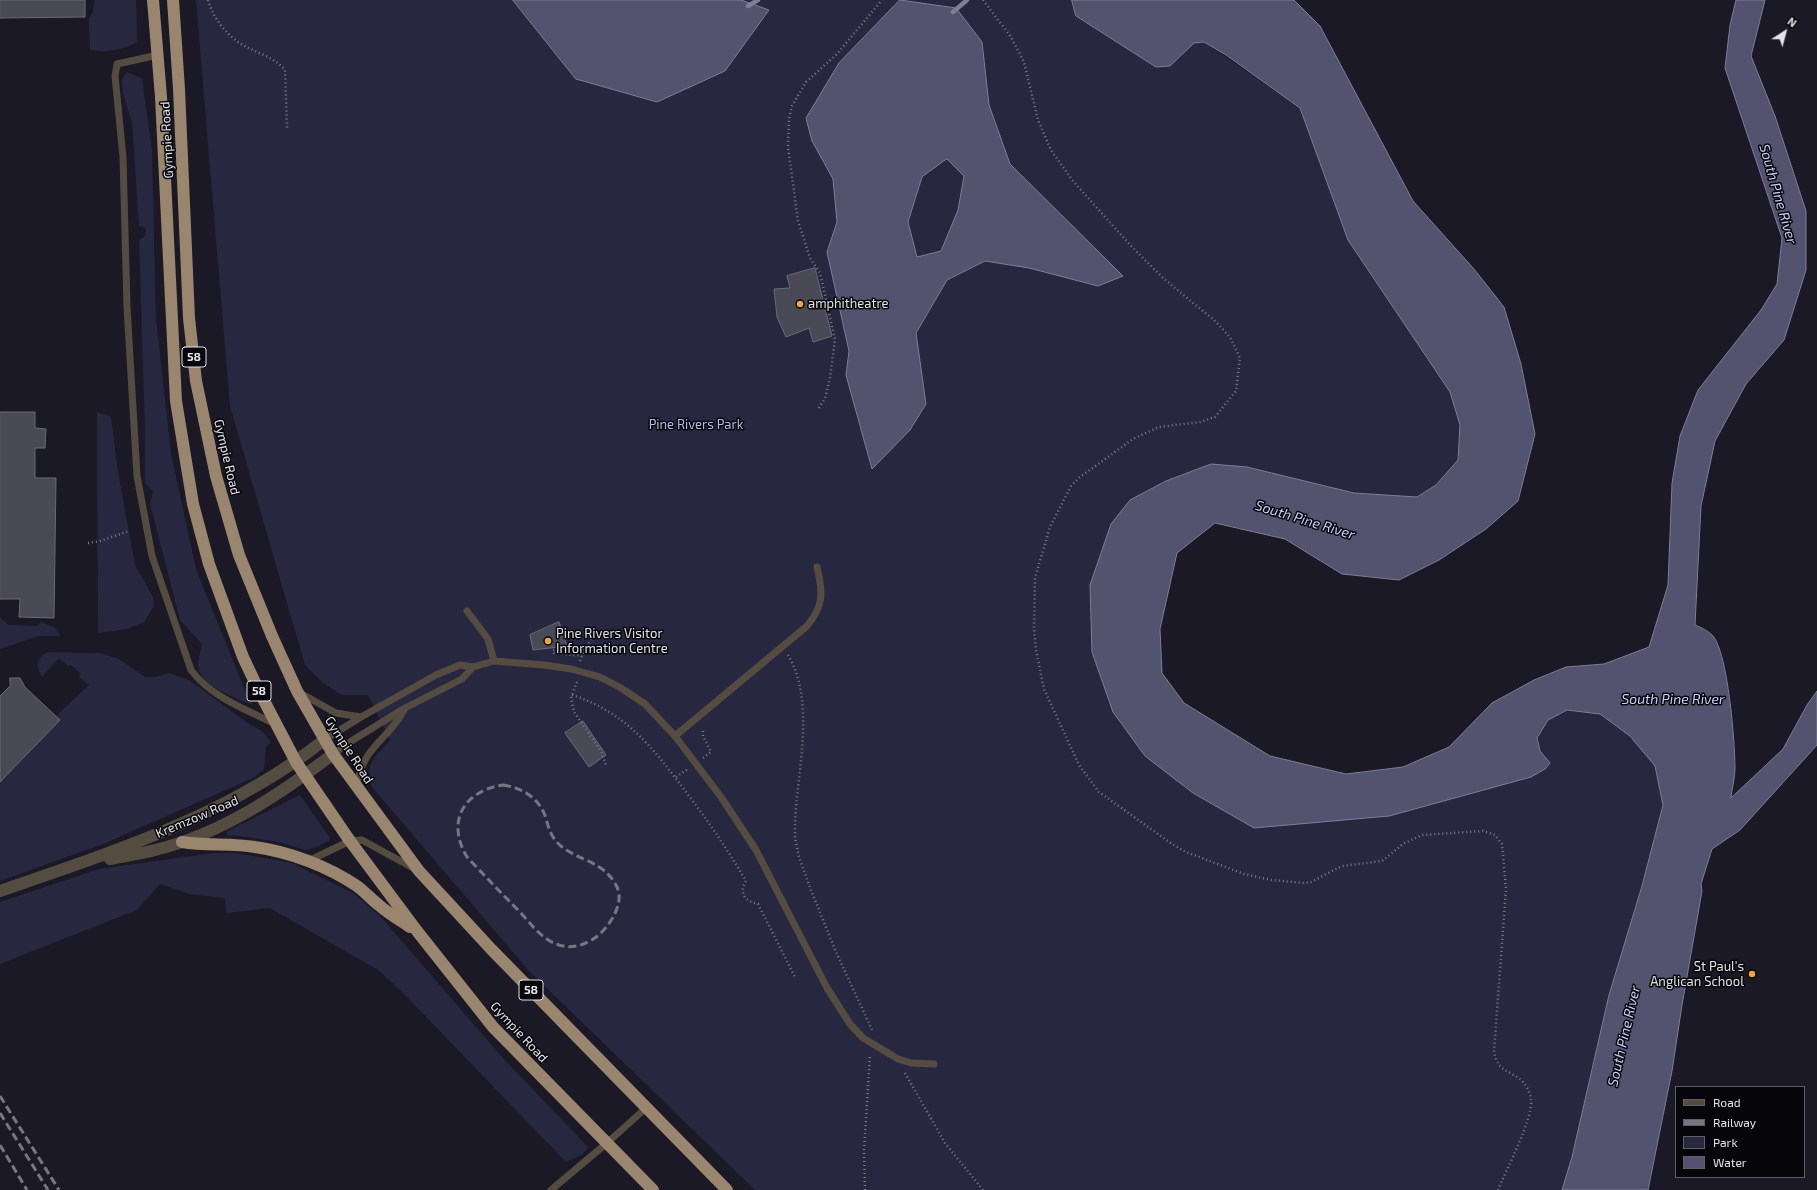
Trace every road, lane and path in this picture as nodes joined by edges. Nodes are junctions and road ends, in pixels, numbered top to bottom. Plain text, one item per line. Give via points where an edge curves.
1 (153, 0) edge
2 (173, 0) edge
3 (208, 0) edge
4 (882, 0) edge
5 (983, 0) edge
6 (158, 55) junction
7 (287, 128) dead end
8 (819, 408) dead end
9 (128, 531) dead end
10 (88, 543) dead end
11 (817, 567) dead end
12 (467, 611) dead end
13 (592, 639) dead end
14 (781, 646) junction
15 (559, 647) dead end
16 (582, 656) junction
17 (494, 661) junction
18 (473, 667) junction
19 (578, 672) junction
20 (297, 691) junction
21 (572, 695) junction
22 (405, 708) junction
23 (361, 717) junction
24 (276, 725) junction
25 (675, 736) junction
26 (324, 740) junction
27 (333, 754) junction
28 (296, 762) junction
29 (606, 765) dead end
30 (305, 775) junction
31 (356, 787) junction
32 (350, 841) junction
33 (182, 842) junction
34 (308, 861) junction
35 (81, 864) junction
36 (419, 871) junction
37 (0, 891) edge
38 (417, 931) junction
39 (795, 977) dead end
40 (871, 1044) junction
41 (898, 1060) junction
42 (934, 1064) dead end
43 (646, 1108) junction
44 (607, 1143) junction
45 (551, 1190) edge
46 (654, 1190) edge
47 (726, 1190) edge
48 (865, 1190) edge
49 (983, 1190) edge
50 (1498, 1190) edge

1 - 6 highway, Gympie Road / 58
2 - 20 highway, Gympie Road / 58 via 189,318 196,382 216,476 239,555
3 - 7 path via 210,9 230,36 280,64 285,70
4 - 8 path via 837,54 806,82 792,106 789,119 788,146 798,221 810,258 820,273 835,340 825,398
5 - 50 path via 1011,37 1024,62 1038,120 1051,150 1072,180 1132,248 1163,278 1215,321 1230,337 1240,358 1236,391 1215,417 1200,422 1159,427 1133,439 1080,477 1065,496 1047,535 1034,584 1036,650 1044,689 1051,708 1078,766 1099,792 1186,852 1244,874 1271,880 1311,882 1342,866 1382,861 1403,844 1422,835 1483,831 1495,835 1502,844 1506,889 1494,1051 1498,1065 1524,1084 1531,1100 1526,1124
6 - 24 highway, Gympie Road / 58 via 172,348 183,453 193,504 224,609 243,657
6 - 24 lane via 117,64 115,76 123,157 137,476 152,556 191,670 200,681 229,701
9 - 10 path
11 - 14 lane via 822,594 819,609 807,626
12 - 17 lane via 488,639
13 - 16 path
14 - 25 lane
14 - 40 path via 794,666 800,692 803,754 796,797 795,823 799,858 836,952 872,1029
15 - 16 path via 560,649 554,650 554,653
16 - 19 path
17 - 18 lane
17 - 19 lane via 544,665
18 - 22 lane via 462,679
18 - 23 lane via 460,665 436,675
19 - 21 path
19 - 25 lane via 600,677 622,688 645,704
20 - 23 lane via 336,713
20 - 26 highway, Gympie Road / 58
21 - 29 path via 574,712 601,751
21 - 39 path via 593,702 616,715 662,758 729,851 746,881 742,894 745,899 758,904
22 - 27 lane
22 - 31 lane via 396,725 368,752 359,771
23 - 26 lane
24 - 28 highway, Gympie Road / 58
25 - 40 lane via 721,797 756,850 839,1008 850,1024
26 - 27 highway, Gympie Road / 58
26 - 28 street, Kremzow Road
27 - 30 street, Kremzow Road
27 - 31 highway, Gympie Road / 58
28 - 30 highway, Gympie Road / 58
28 - 35 street, Kremzow Road via 235,799
30 - 32 highway, Gympie Road / 58
30 - 33 street, Kremzow Road via 231,821
31 - 36 highway, Gympie Road / 58
32 - 34 lane
32 - 36 lane, Gympie Road via 362,840
32 - 38 highway, Gympie Road / 58
33 - 34 highway via 255,846
33 - 35 street, Kremzow Road via 155,850
34 - 38 highway via 333,872 357,887
35 - 37 street, Kremzow Road
36 - 43 highway, Gympie Road / 58
38 - 44 highway, Gympie Road / 58 via 493,1027
40 - 41 lane
40 - 48 path via 868,1064
41 - 42 lane
41 - 49 path via 944,1143
43 - 44 lane
43 - 47 highway, Gympie Road / 58
44 - 45 lane
44 - 46 highway, Gympie Road / 58

